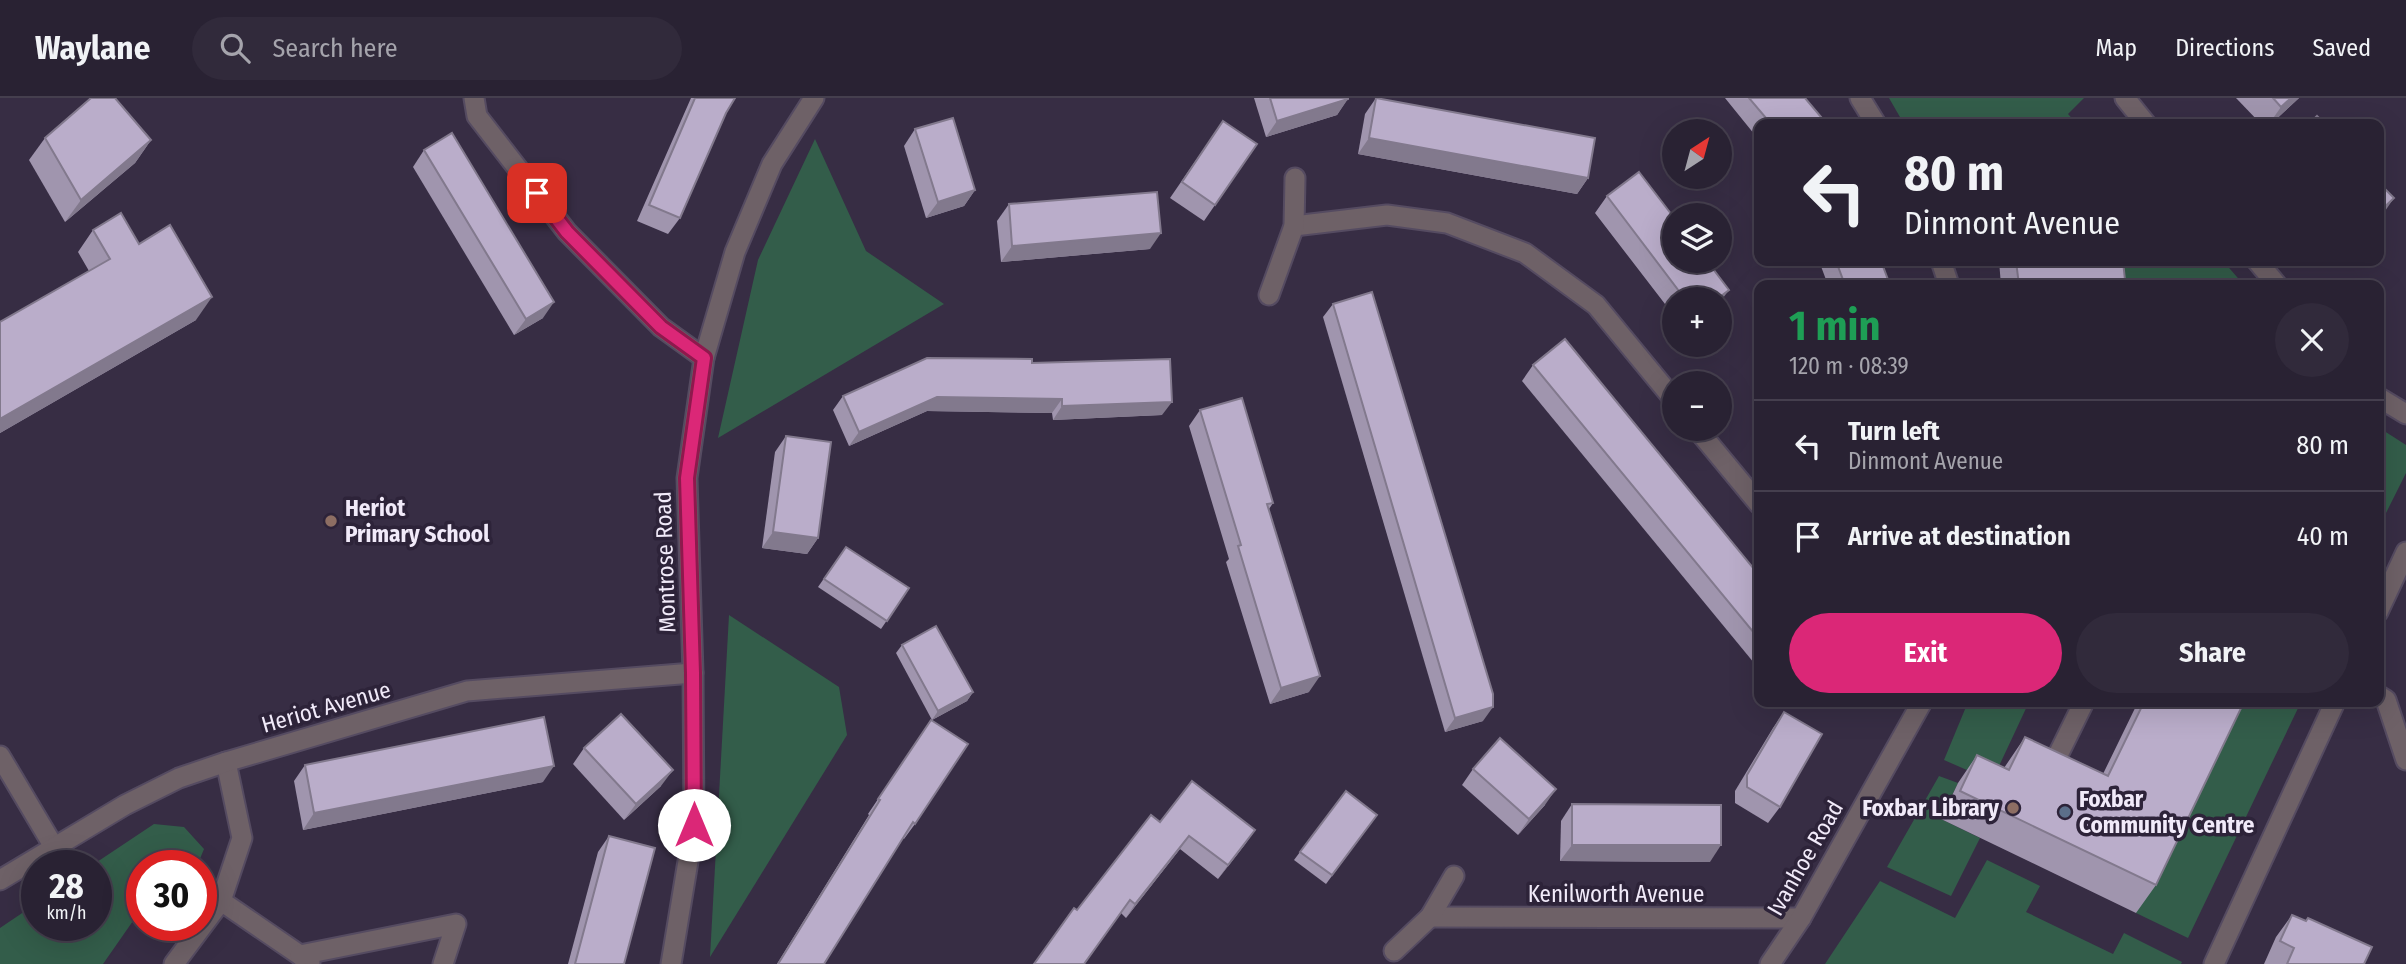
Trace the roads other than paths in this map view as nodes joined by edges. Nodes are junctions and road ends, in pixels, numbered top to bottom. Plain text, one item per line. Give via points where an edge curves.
1 (474, 98) edge
2 (814, 98) edge
3 (1860, 98) edge
4 (2125, 98) edge
5 (1873, 119) edge
6 (2142, 119) edge
7 (1295, 178) dead end
8 (1294, 226) junction
9 (2261, 266) edge
10 (2273, 280) edge
11 (1269, 295) dead end
12 (704, 358) junction
13 (1662, 385) edge
14 (2384, 401) edge
15 (2406, 414) edge
16 (1707, 441) edge
17 (1754, 498) edge
18 (2406, 552) edge
19 (2384, 596) edge
20 (693, 673) junction
21 (2384, 699) edge
22 (1919, 707) edge
23 (2082, 707) edge
24 (2333, 707) edge
25 (0, 756) edge
26 (2056, 759) edge
27 (2406, 760) edge
28 (226, 762) junction
29 (54, 847) junction
30 (1454, 876) dead end
31 (0, 880) edge
32 (221, 901) junction
33 (1430, 917) junction
34 (1801, 918) junction
35 (1394, 951) dead end
36 (307, 960) edge
37 (174, 964) edge
38 (443, 964) edge
39 (671, 964) edge
40 (1770, 964) edge
41 (2214, 964) edge

1 - 12 street via 477,116 567,232 661,327
2 - 12 street, Montrose Road via 772,164 735,252
3 - 5 street
4 - 6 street
7 - 8 street
8 - 11 street
8 - 13 street via 1387,215 1447,223 1525,253 1596,305
9 - 10 street
12 - 20 street, Montrose Road via 687,478
14 - 15 street
16 - 17 street
18 - 19 street
20 - 28 street, Heriot Avenue via 467,691
20 - 39 street, Montrose Road via 694,825
21 - 27 street
22 - 34 street, Ivanhoe Road
23 - 26 street
24 - 41 street
25 - 29 street
28 - 29 street, Heriot Avenue via 179,778
28 - 32 street via 242,838
29 - 31 street, Heriot Avenue
30 - 33 street
32 - 36 street
32 - 37 street
33 - 34 street, Kenilworth Avenue
33 - 35 street
34 - 40 street, Ivanhoe Road
36 - 38 street via 456,924

